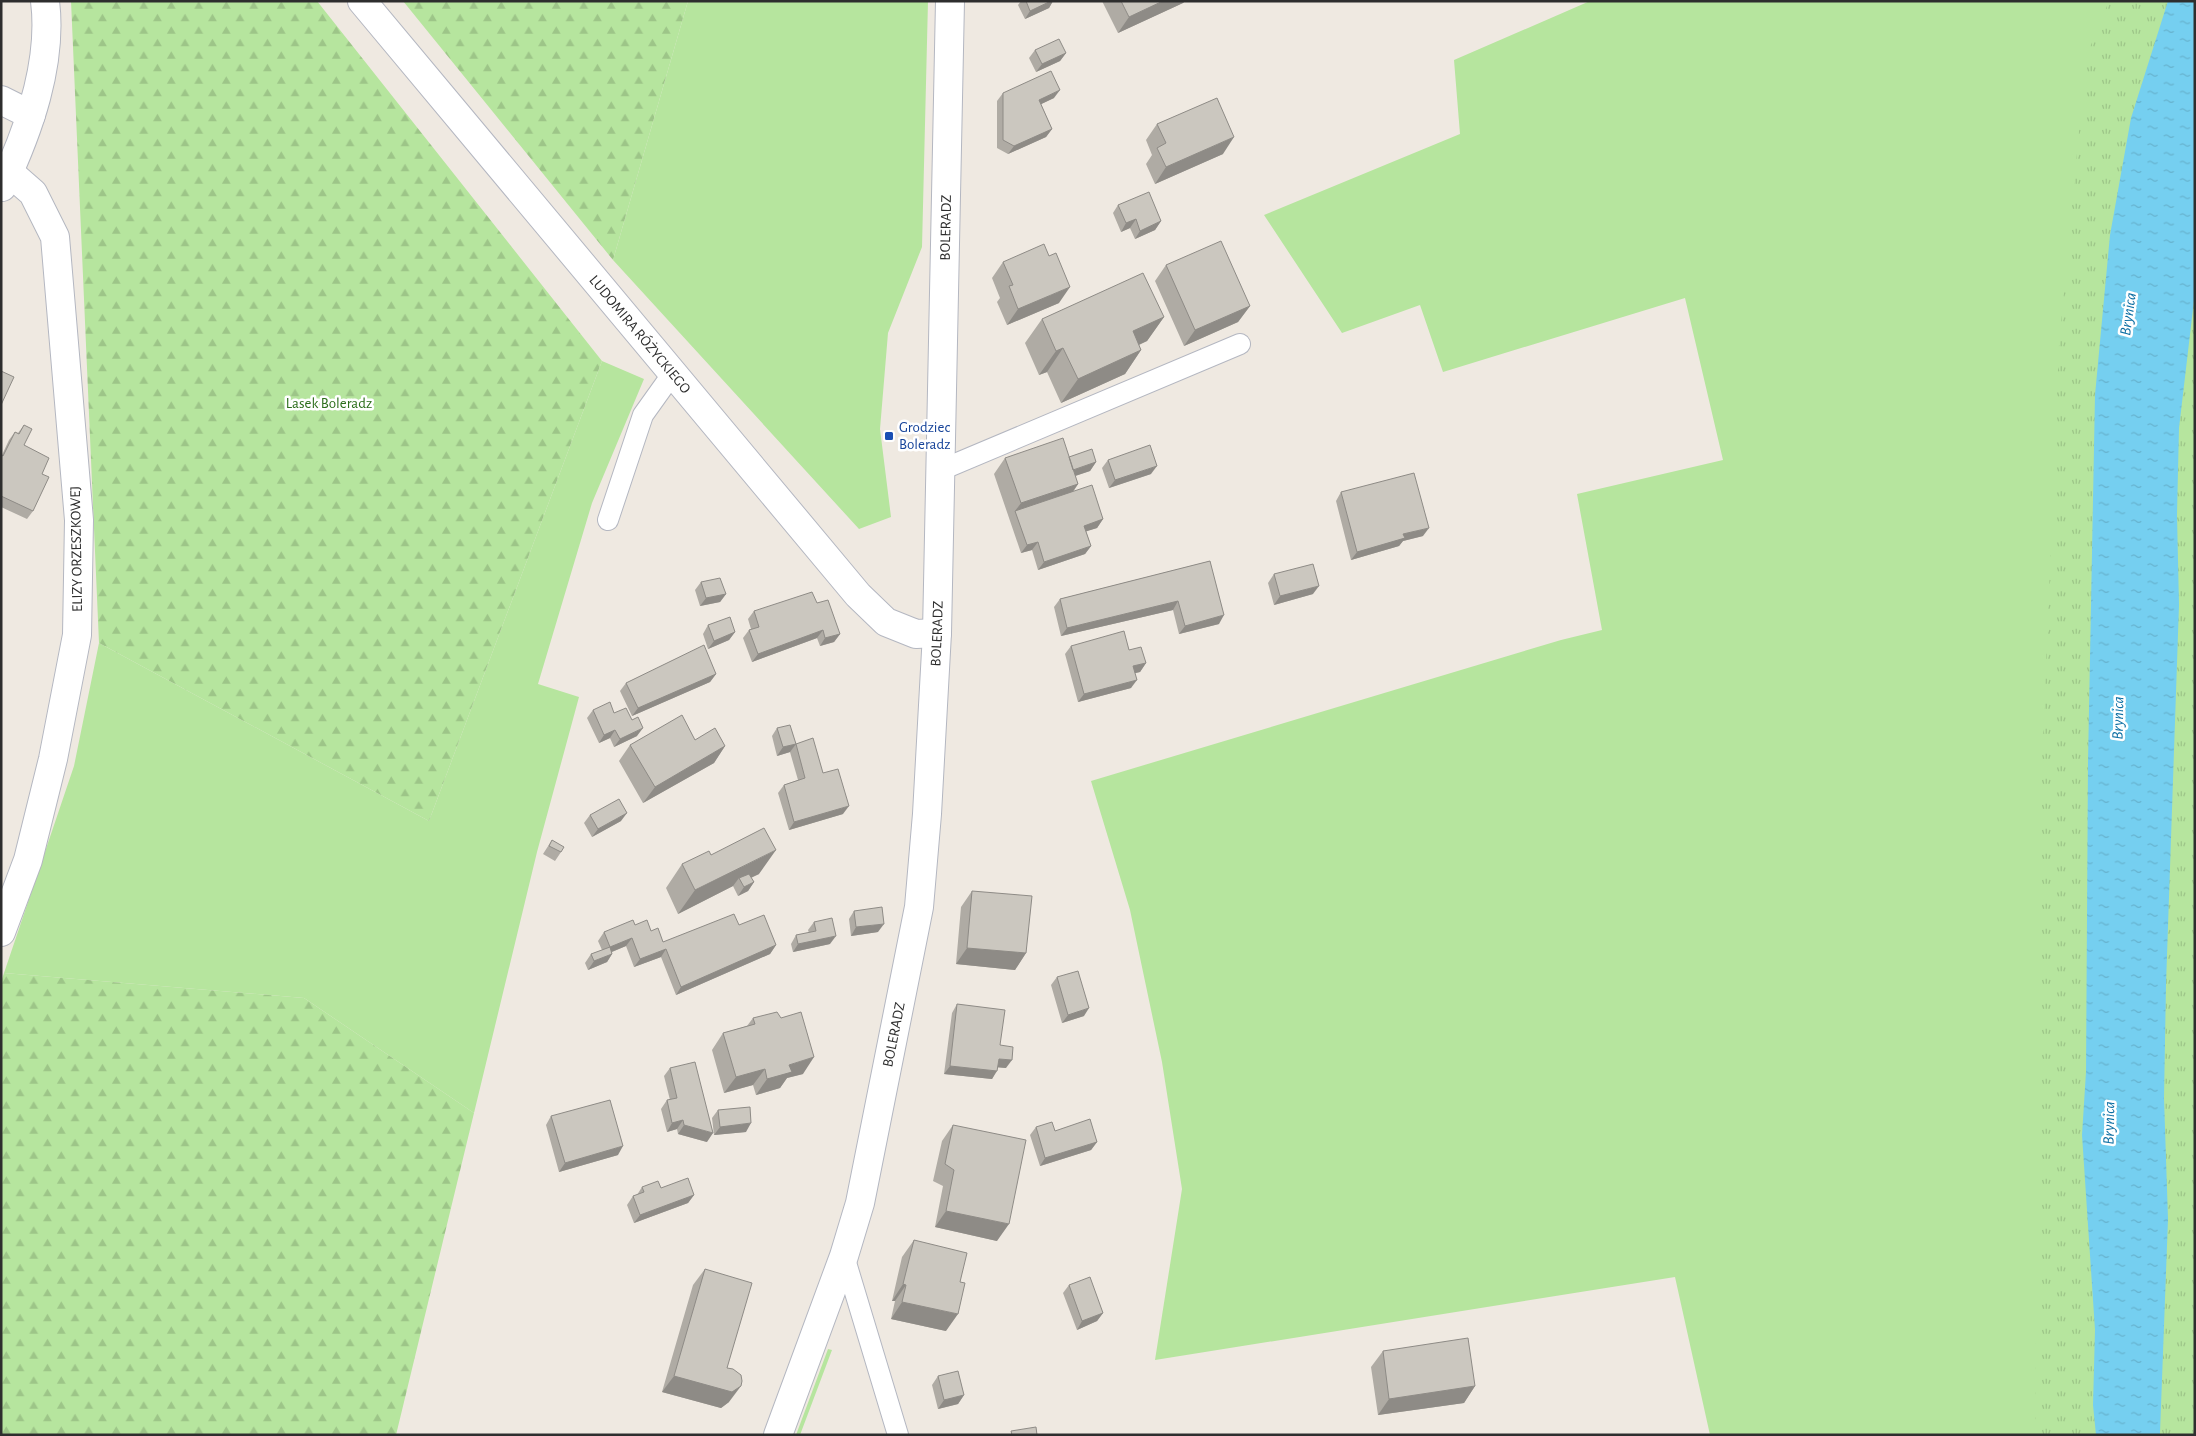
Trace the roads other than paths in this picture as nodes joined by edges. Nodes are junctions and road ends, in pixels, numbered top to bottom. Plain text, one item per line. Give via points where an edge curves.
1 (45, 1) edge
2 (362, 1) edge
3 (950, 1) edge
4 (1, 100) edge
5 (31, 115) junction
6 (5, 180) edge
7 (1240, 344) dead end
8 (673, 374) junction
9 (941, 470) junction
10 (608, 520) dead end
11 (937, 633) junction
12 (1, 932) edge
13 (844, 1256) junction
14 (778, 1435) edge
15 (898, 1435) edge

1 - 5 street via 43,65
2 - 8 street, LUDOMIRA RÓŻYCKIEGO
3 - 9 street, BOLERADZ
4 - 5 street
5 - 6 street
6 - 12 street, ELIZY ORZESZKOWEJ via 33,193 55,238 79,520 75,644 53,759 28,860
7 - 9 lane
8 - 10 lane via 643,415
8 - 11 street, LUDOMIRA RÓŻYCKIEGO via 858,594 886,622 916,634
9 - 11 street, BOLERADZ
11 - 13 street, BOLERADZ via 919,908 860,1203
13 - 14 street, BOLERADZ
13 - 15 lane

